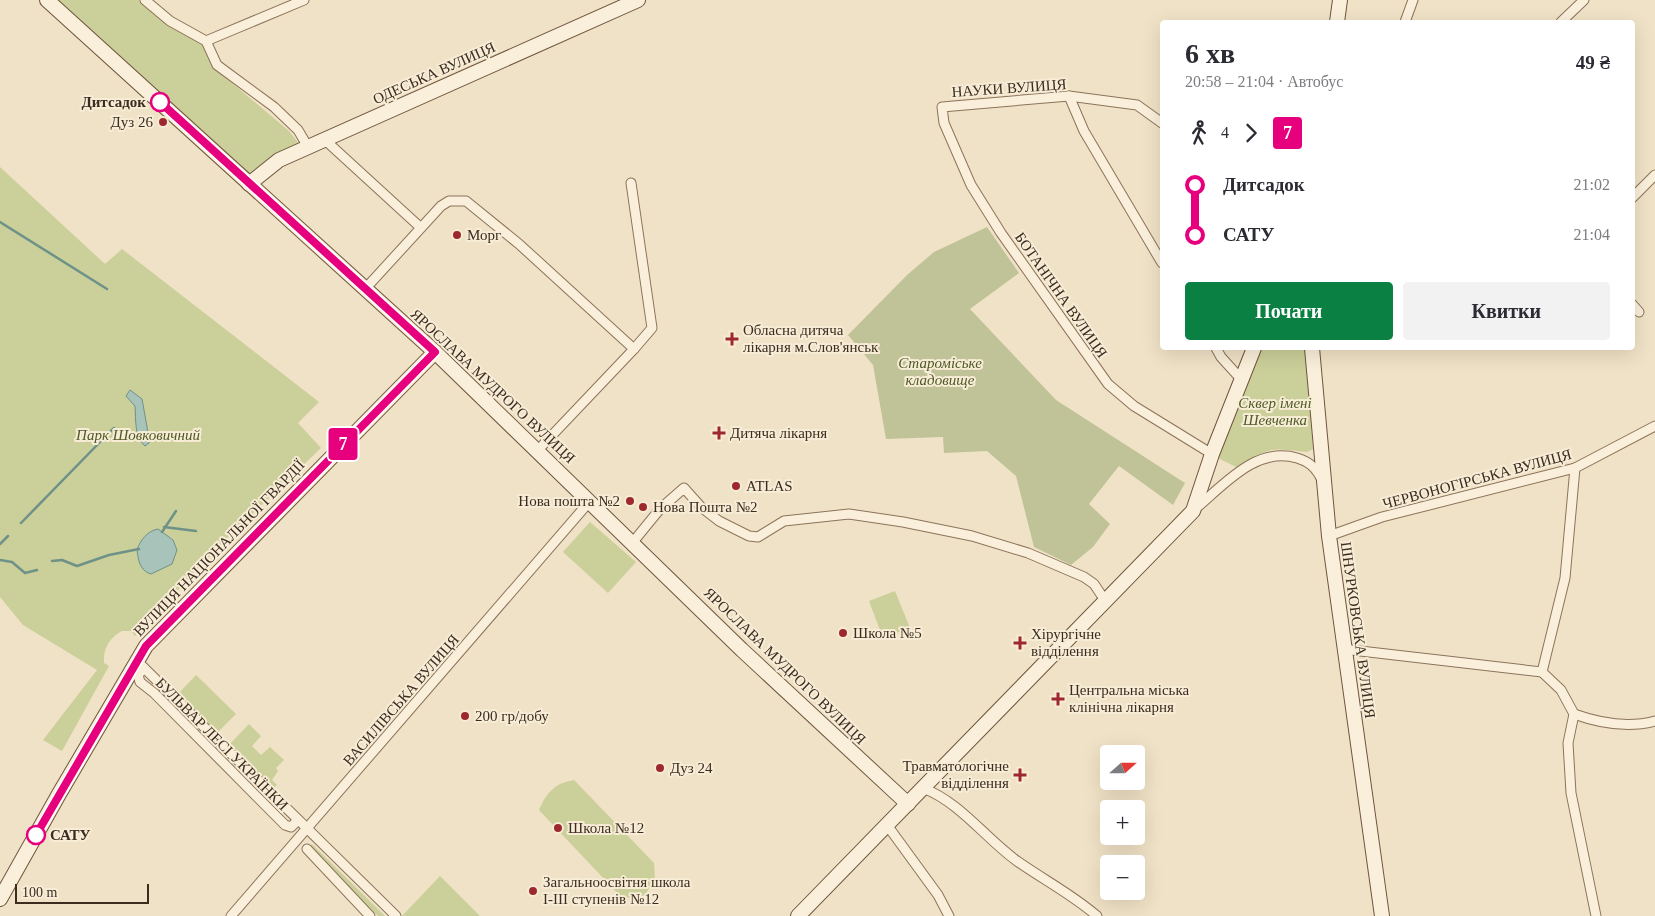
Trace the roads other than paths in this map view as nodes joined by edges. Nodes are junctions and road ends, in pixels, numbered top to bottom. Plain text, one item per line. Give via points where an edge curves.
1 (47, 0) edge
2 (145, 0) edge
3 (304, 0) edge
4 (638, 0) edge
5 (1340, 0) edge
6 (1413, 0) edge
7 (1584, 0) edge
8 (1337, 20) edge
9 (1406, 20) edge
10 (1563, 20) edge
11 (206, 41) junction
12 (1069, 96) junction
13 (942, 107) joint
14 (1160, 122) edge
15 (325, 140) junction
16 (308, 148) junction
17 (1655, 175) edge
18 (630, 183) dead end
19 (250, 184) junction
20 (1635, 195) edge
21 (420, 227) junction
22 (1160, 260) edge
23 (365, 288) junction
24 (1635, 307) edge
25 (1640, 312) dead end
26 (634, 349) junction
27 (1217, 350) edge
28 (1253, 350) edge
29 (1312, 350) edge
30 (435, 352) junction
31 (1240, 378) junction
32 (1655, 426) edge
33 (538, 450) junction
34 (1212, 454) junction
35 (1575, 468) junction
36 (1323, 481) junction
37 (590, 501) junction
38 (1193, 511) junction
39 (1329, 536) junction
40 (632, 542) junction
41 (1106, 602) junction
42 (1343, 649) junction
43 (140, 664) junction
44 (1542, 672) junction
45 (152, 674) junction
46 (141, 684) junction
47 (1574, 714) junction
48 (1655, 722) edge
49 (201, 723) junction
50 (192, 732) junction
51 (237, 760) junction
52 (229, 768) junction
53 (923, 788) junction
54 (272, 793) junction
55 (263, 803) junction
56 (908, 804) junction
57 (298, 820) junction
58 (887, 825) junction
59 (308, 829) junction
60 (306, 849) dead end
61 (0, 900) edge
62 (231, 916) edge
63 (370, 916) edge
64 (396, 916) edge
65 (798, 916) edge
66 (949, 916) edge
67 (1097, 916) edge
68 (1382, 916) edge
69 (1596, 916) edge

1 - 19 street, ЯРОСЛАВА МУДРОГО ВУЛИЦЯ
2 - 11 street via 170,21
3 - 11 street
4 - 15 street, ОДЕСЬКА ВУЛИЦЯ
5 - 8 street
6 - 9 street
7 - 10 street
11 - 16 street via 217,65 274,107 298,130
12 - 13 street, НАУКИ ВУЛИЦЯ
12 - 14 street, НАУКИ ВУЛИЦЯ via 1137,105
12 - 22 street via 1084,131
13 - 34 street, БОТАНІЧНА ВУЛИЦЯ via 944,123 971,185 1001,233 1108,384 1134,406
15 - 16 street, ОДЕСЬКА ВУЛИЦЯ
15 - 21 street
16 - 19 street, ОДЕСЬКА ВУЛИЦЯ via 279,160
17 - 20 street
18 - 26 street via 652,328
19 - 23 street, ЯРОСЛАВА МУДРОГО ВУЛИЦЯ
21 - 23 street
21 - 26 street via 449,201 466,201 519,244
23 - 30 street, ЯРОСЛАВА МУДРОГО ВУЛИЦЯ
24 - 25 street
26 - 33 street
27 - 31 street
28 - 31 street
29 - 36 street, ШНУРКОВСЬКА ВУЛИЦЯ
30 - 33 street, ЯРОСЛАВА МУДРОГО ВУЛИЦЯ
30 - 43 street, ВУЛИЦЯ НАЦІОНАЛЬНОЇ ГВАРДІЇ via 146,646
31 - 34 street
32 - 35 street, ЧЕРВОНОГІРСЬКА ВУЛИЦЯ
33 - 37 street, ЯРОСЛАВА МУДРОГО ВУЛИЦЯ
34 - 38 street
35 - 39 street, ЧЕРВОНОГІРСЬКА ВУЛИЦЯ via 1382,518
35 - 44 street via 1564,578
36 - 38 street via 1315,468 1304,460 1270,456 1253,462
36 - 39 street, ШНУРКОВСЬКА ВУЛИЦЯ
37 - 40 street, ЯРОСЛАВА МУДРОГО ВУЛИЦЯ
37 - 59 street, ВАСИЛІВСЬКА ВУЛИЦЯ
38 - 41 street
39 - 42 street, ШНУРКОВСЬКА ВУЛИЦЯ
40 - 41 street via 660,509 684,488 719,521 749,536 758,537 784,521 849,514 972,536 1028,553 1084,577 1094,584
40 - 56 street, ЯРОСЛАВА МУДРОГО ВУЛИЦЯ via 742,650
41 - 53 street
42 - 44 street
42 - 68 street, ШНУРКОВСЬКА ВУЛИЦЯ
43 - 45 street, БУЛЬВАР ЛЕСІ УКРАЇНКИ
43 - 46 street, БУЛЬВАР ЛЕСІ УКРАЇНКИ
43 - 61 street, ВУЛИЦЯ НАЦІОНАЛЬНОЇ ГВАРДІЇ
44 - 47 street via 1561,690
45 - 46 street via 150,682
45 - 49 street, БУЛЬВАР ЛЕСІ УКРАЇНКИ
46 - 50 street, БУЛЬВАР ЛЕСІ УКРАЇНКИ
47 - 48 street via 1602,722
47 - 69 street via 1568,743 1571,793
49 - 50 street
49 - 51 street, БУЛЬВАР ЛЕСІ УКРАЇНКИ
50 - 52 street, БУЛЬВАР ЛЕСІ УКРАЇНКИ
51 - 52 street
51 - 54 street, БУЛЬВАР ЛЕСІ УКРАЇНКИ
52 - 55 street, БУЛЬВАР ЛЕСІ УКРАЇНКИ
53 - 56 street
53 - 67 street via 943,796 1016,860
54 - 55 street
54 - 57 street, БУЛЬВАР ЛЕСІ УКРАЇНКИ
55 - 57 street, БУЛЬВАР ЛЕСІ УКРАЇНКИ via 289,828
56 - 58 street
57 - 59 street, БУЛЬВАР ЛЕСІ УКРАЇНКИ
58 - 65 street
58 - 66 street via 938,895
59 - 62 street, ВАСИЛІВСЬКА ВУЛИЦЯ
59 - 64 street, БУЛЬВАР ЛЕСІ УКРАЇНКИ
60 - 63 street

